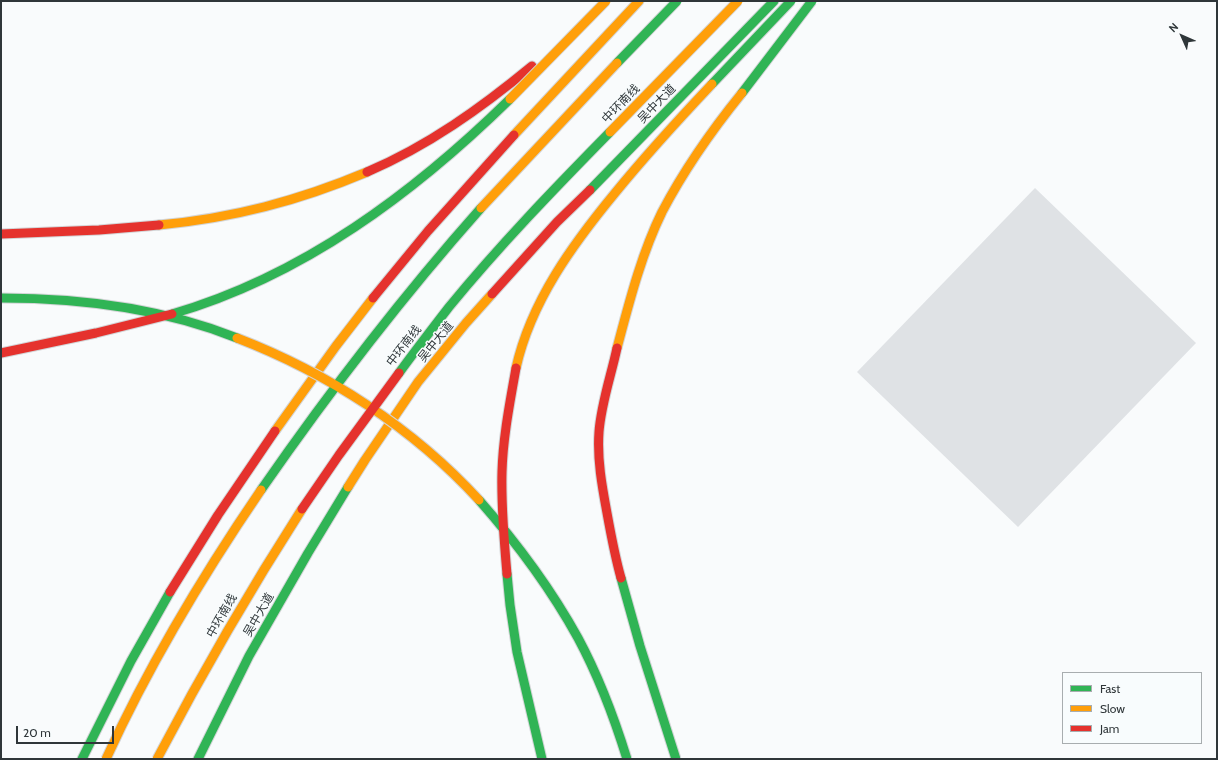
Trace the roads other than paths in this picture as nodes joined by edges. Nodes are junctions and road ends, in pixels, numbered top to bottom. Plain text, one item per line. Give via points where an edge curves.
1 (605, 1) edge
2 (639, 1) edge
3 (677, 1) edge
4 (738, 1) edge
5 (774, 1) edge
6 (791, 1) edge
7 (812, 1) edge
8 (1, 234) edge
9 (1, 298) edge
10 (1, 354) edge
11 (82, 759) edge
12 (106, 759) edge
13 (157, 759) edge
14 (198, 759) edge
15 (542, 759) edge
16 (627, 759) edge
17 (676, 759) edge

1 - 8 main road, bridge via 523,74 463,119 423,144 321,190 271,206 198,220 107,230
1 - 10 main road, bridge via 460,147 426,176 321,250 223,297 163,317
2 - 11 main road via 449,208 363,312 302,393 232,492 162,605
3 - 12 main road, bridge via 471,220 332,391 258,494 215,560 157,659
4 - 13 main road, 中环南线, bridge via 509,238 449,308 394,379 337,457 256,581
5 - 14 main road, 吴中大道 via 557,222 466,323 418,382 364,460 308,553 249,656
6 - 15 main road, bridge via 655,146 584,231 561,265 528,329 516,366 506,424 502,518 517,652
7 - 17 main road, bridge via 716,126 682,176 662,213 648,245 627,310 599,431 600,476 619,571
9 - 16 main road, bridge via 74,301 126,307 182,318 271,351 348,392 389,420 478,499 539,577 584,649 604,694

